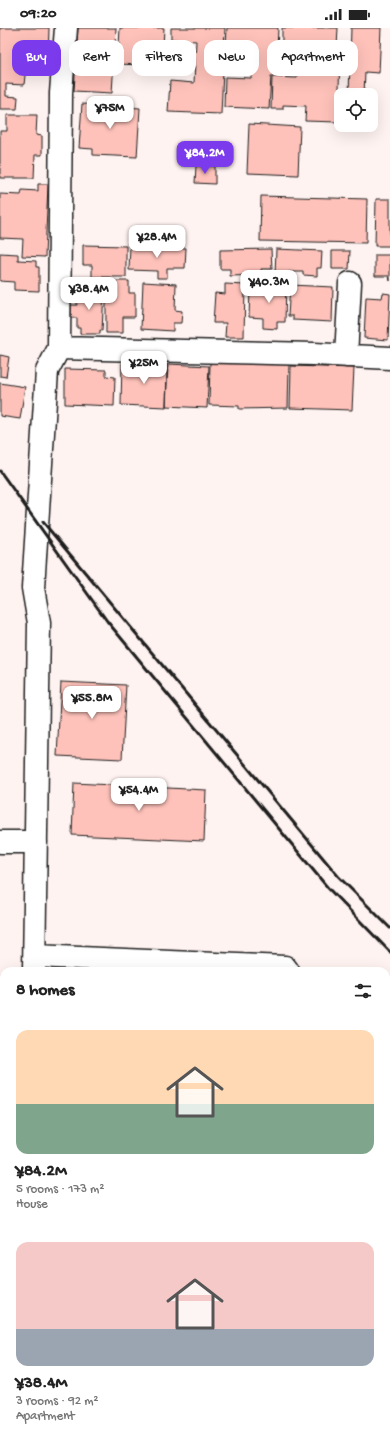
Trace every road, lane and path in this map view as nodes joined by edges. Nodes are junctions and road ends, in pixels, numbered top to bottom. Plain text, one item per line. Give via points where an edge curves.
1 (66, 28) edge
2 (350, 283) dead end
3 (59, 348) junction
4 (346, 356) junction
5 (390, 358) edge
6 (0, 842) edge
7 (36, 842) junction
8 (34, 963) edge
9 (285, 967) edge

1 - 3 street via 61,93
2 - 4 street
3 - 4 street
3 - 7 street via 47,371 33,588 39,622
4 - 5 street
6 - 7 street
7 - 8 street
8 - 9 street

